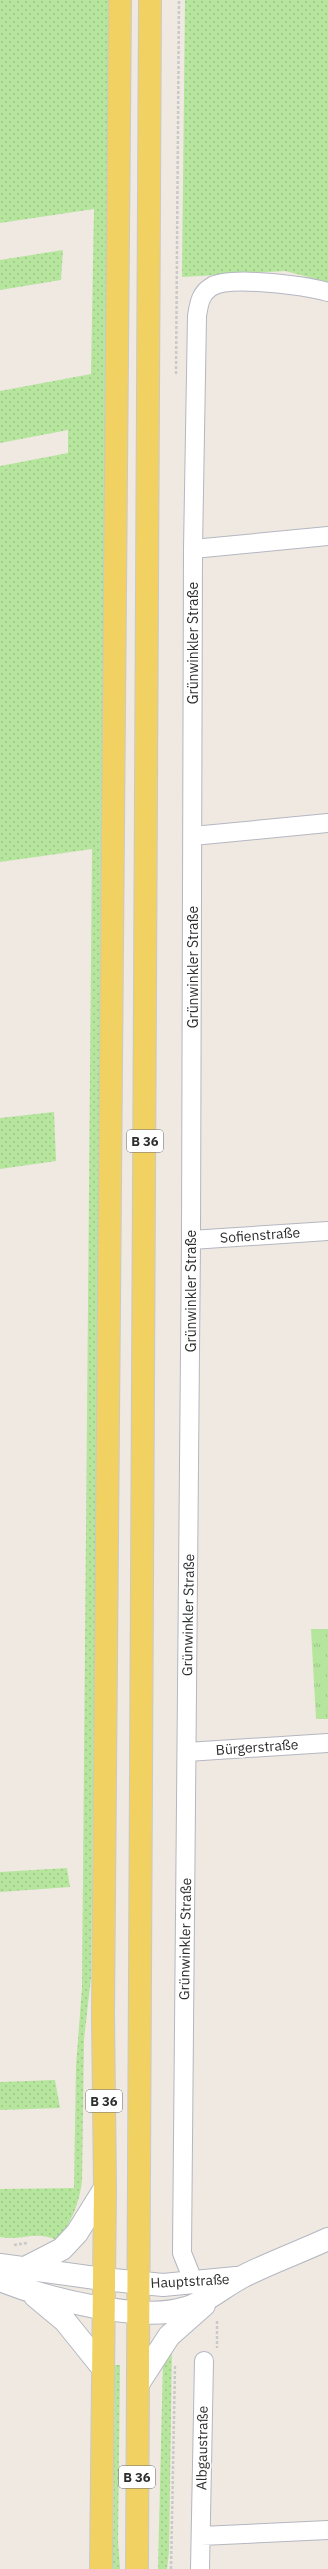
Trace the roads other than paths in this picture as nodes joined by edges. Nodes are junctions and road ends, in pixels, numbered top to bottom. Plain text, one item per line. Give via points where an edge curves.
1 (120, 0) edge
2 (150, 0) edge
3 (328, 292) edge
4 (328, 536) edge
5 (193, 549) junction
6 (328, 823) edge
7 (193, 836) junction
8 (328, 1231) edge
9 (191, 1240) junction
10 (328, 1743) edge
11 (187, 1752) junction
12 (105, 2188) junction
13 (328, 2239) edge
14 (0, 2265) edge
15 (26, 2267) junction
16 (242, 2278) junction
17 (103, 2279) junction
18 (0, 2280) edge
19 (139, 2283) junction
20 (194, 2283) junction
21 (30, 2293) junction
22 (212, 2297) junction
23 (104, 2307) junction
24 (139, 2312) junction
25 (204, 2361) road end
26 (102, 2367) junction
27 (138, 2384) junction
28 (328, 2530) edge
29 (200, 2536) junction
30 (101, 2569) edge
31 (137, 2569) edge
32 (200, 2569) edge

1 - 12 main road, B 36 via 103,2006
2 - 19 main road, B 36
3 - 5 street, Grünwinkler Straße via 278,283 225,283 212,286 201,296 197,316
4 - 5 street
5 - 7 street, Grünwinkler Straße
6 - 7 street
7 - 9 street, Grünwinkler Straße
8 - 9 street, Sofienstraße
9 - 11 street, Grünwinkler Straße
10 - 11 street, Bürgerstraße
11 - 20 street, Grünwinkler Straße via 182,2254
12 - 15 street via 76,2233 62,2249
12 - 17 main road, B 36
13 - 16 street, Hauptstraße
14 - 15 street, Hauptstraße
15 - 17 street, Hauptstraße
16 - 20 street, Hauptstraße
16 - 22 street, Hauptstraße
17 - 19 street, Hauptstraße
17 - 23 main road, B 36
18 - 21 street
19 - 20 street, Hauptstraße
19 - 24 main road, B 36
21 - 23 street, Hauptstraße
21 - 26 street via 65,2321
22 - 24 street, Hauptstraße via 186,2308 160,2314
22 - 27 street via 169,2336
23 - 24 street, Hauptstraße
23 - 26 main road, B 36
24 - 27 main road, B 36
25 - 29 street, Albgaustraße
26 - 30 main road, B 36
27 - 31 main road, B 36
28 - 29 street
29 - 32 street, Albgaustraße

